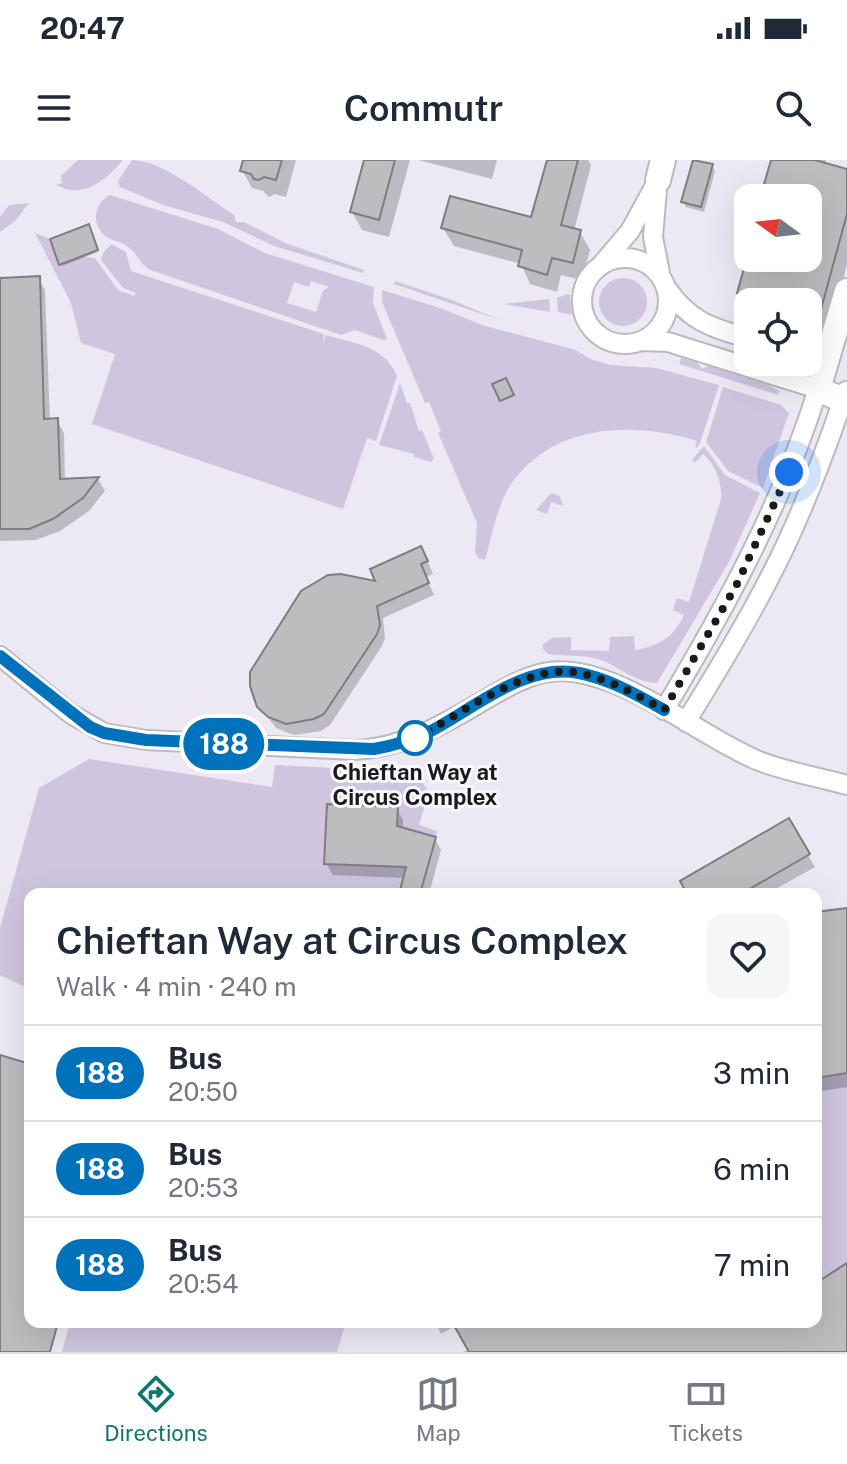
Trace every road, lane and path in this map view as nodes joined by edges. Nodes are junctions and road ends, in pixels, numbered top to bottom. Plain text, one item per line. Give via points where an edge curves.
1 (660, 170) edge
2 (599, 267) junction
3 (663, 282) junction
4 (847, 291) edge
5 (734, 333) edge
6 (641, 341) junction
7 (834, 383) edge
8 (0, 656) edge
9 (664, 710) junction
10 (686, 722) junction
11 (847, 785) edge

1 - 2 street via 630,231
1 - 3 street via 653,237
2 - 3 street via 630,258 650,266
2 - 6 street via 583,295 588,323 609,341
3 - 5 street via 696,320
3 - 6 street via 666,314
4 - 7 main road
6 - 7 street via 668,342
7 - 9 street via 756,548
7 - 10 street via 800,512 771,575
8 - 9 street via 90,727 146,740 374,749 409,741 504,688 560,671 598,678
9 - 10 street
10 - 11 street via 759,761

